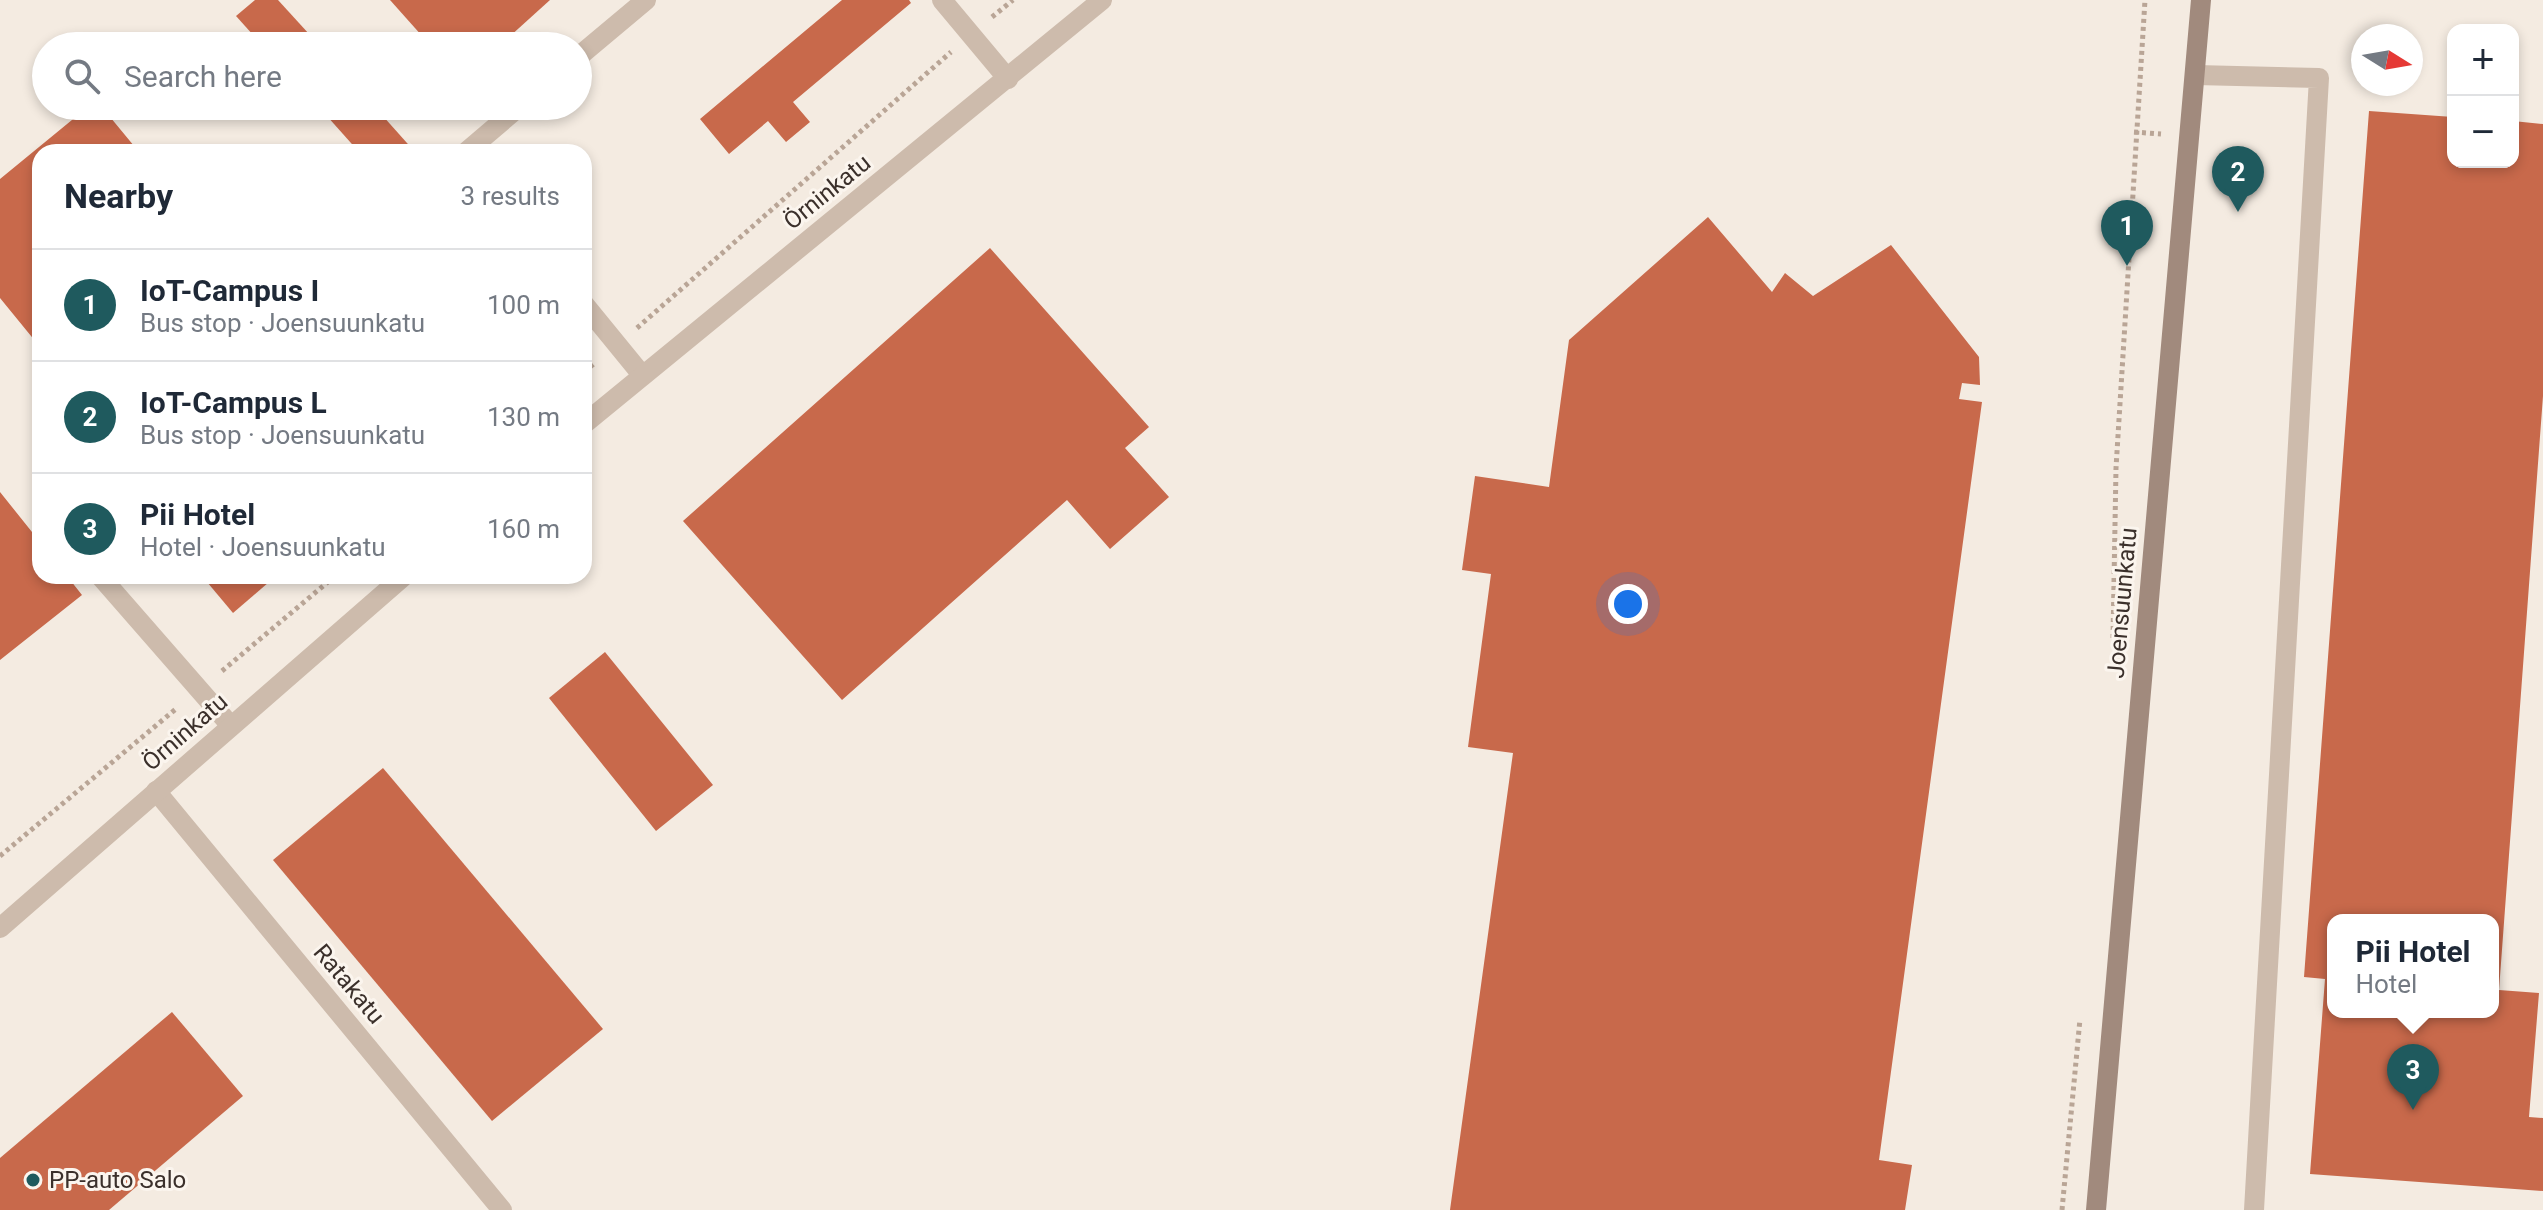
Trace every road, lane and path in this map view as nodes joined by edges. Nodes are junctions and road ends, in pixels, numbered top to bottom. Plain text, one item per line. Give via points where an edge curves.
1 (646, 0) edge
2 (942, 0) edge
3 (1013, 0) edge
4 (1102, 0) edge
5 (2145, 0) edge
6 (2201, 0) edge
7 (972, 34) junction
8 (592, 45) edge
9 (2196, 75) junction
10 (1008, 79) junction
11 (504, 120) edge
12 (475, 144) edge
13 (592, 313) edge
14 (618, 344) junction
15 (592, 365) edge
16 (642, 375) junction
17 (592, 417) edge
18 (107, 584) edge
19 (325, 584) edge
20 (395, 584) edge
21 (2113, 647) dead end
22 (199, 690) junction
23 (231, 726) junction
24 (156, 791) junction
25 (0, 856) edge
26 (0, 928) edge
27 (2080, 1011) dead end
28 (502, 1210) edge
29 (2062, 1210) edge
30 (2096, 1210) edge
31 (2254, 1210) edge

1 - 8 street
2 - 7 street
3 - 7 path
4 - 10 street, Örninkatu
5 - 21 path via 2116,468
6 - 9 street, Joensuunkatu
7 - 10 street
7 - 14 path
9 - 30 street, Joensuunkatu
9 - 31 street via 2319,78
10 - 16 street, Örninkatu
11 - 12 street
13 - 14 street
14 - 15 path
14 - 16 street
16 - 17 street, Örninkatu
18 - 22 street
19 - 22 path
20 - 23 street, Örninkatu
22 - 23 street
22 - 25 path
23 - 24 street, Örninkatu
24 - 26 street, Örninkatu
24 - 28 street, Ratakatu
27 - 29 path

